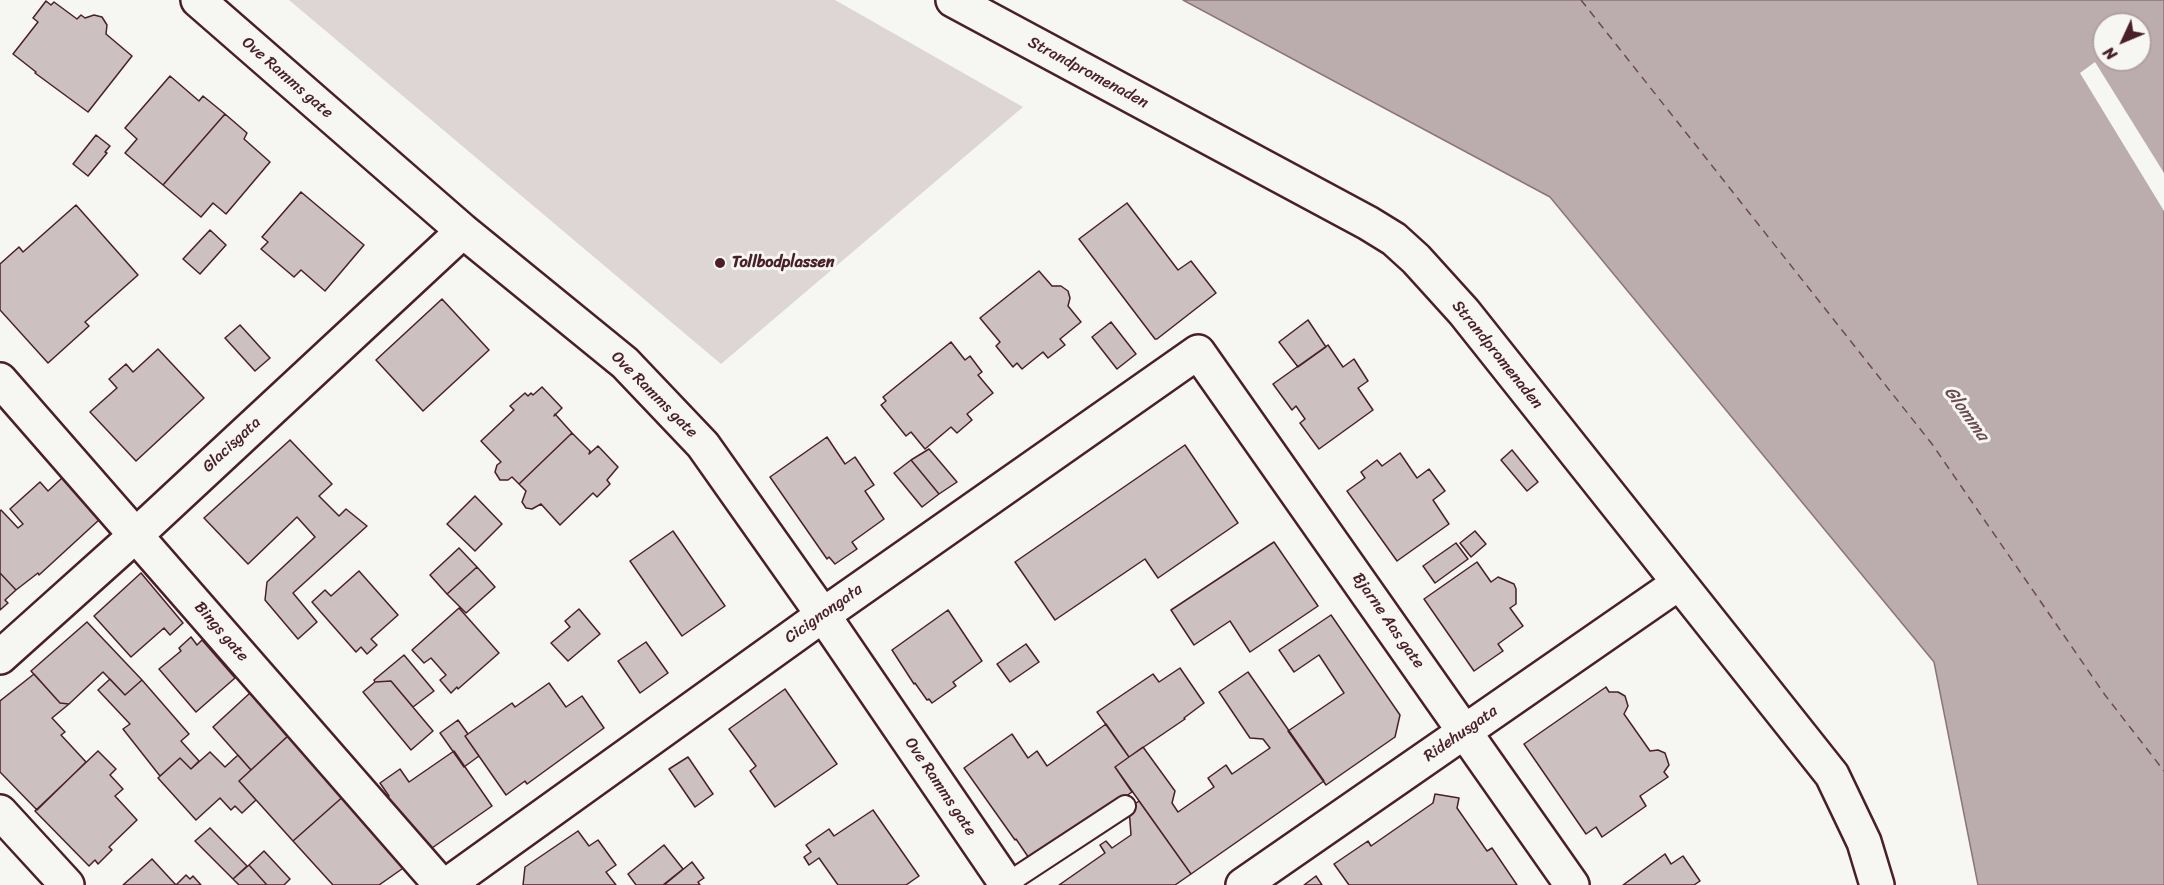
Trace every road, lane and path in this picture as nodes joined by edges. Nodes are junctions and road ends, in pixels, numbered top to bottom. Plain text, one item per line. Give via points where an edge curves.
1 (198, 0) edge
2 (953, 0) edge
3 (463, 231) junction
4 (1202, 358) joint
5 (0, 380) edge
6 (136, 535) junction
7 (1679, 583) junction
8 (823, 615) junction
9 (0, 657) edge
10 (1465, 730) junction
11 (1125, 806) dead end
12 (0, 812) edge
13 (458, 882) edge
14 (67, 885) edge
15 (1006, 885) edge
16 (1243, 885) edge
17 (1572, 885) edge
18 (1877, 885) edge

1 - 3 street, Ove Ramms gate
2 - 7 street, Strandpromenaden via 1394,239 1464,312
3 - 6 street, Glacisgata
3 - 8 street, Ove Ramms gate via 625,363 703,445
4 - 8 street, Cicignongata via 1198,352
4 - 10 street, Bjarne Aas gate
5 - 6 street, Bings gate
6 - 9 street, Glacisgata
6 - 13 street, Bings gate
7 - 10 street, Ridehusgata
7 - 18 street, Strandpromenaden via 1832,775 1864,842
8 - 13 street, Cicignongata
8 - 15 street, Ove Ramms gate
10 - 16 street, Ridehusgata
10 - 17 street, Bjarne Aas gate
11 - 15 lane
12 - 14 street

